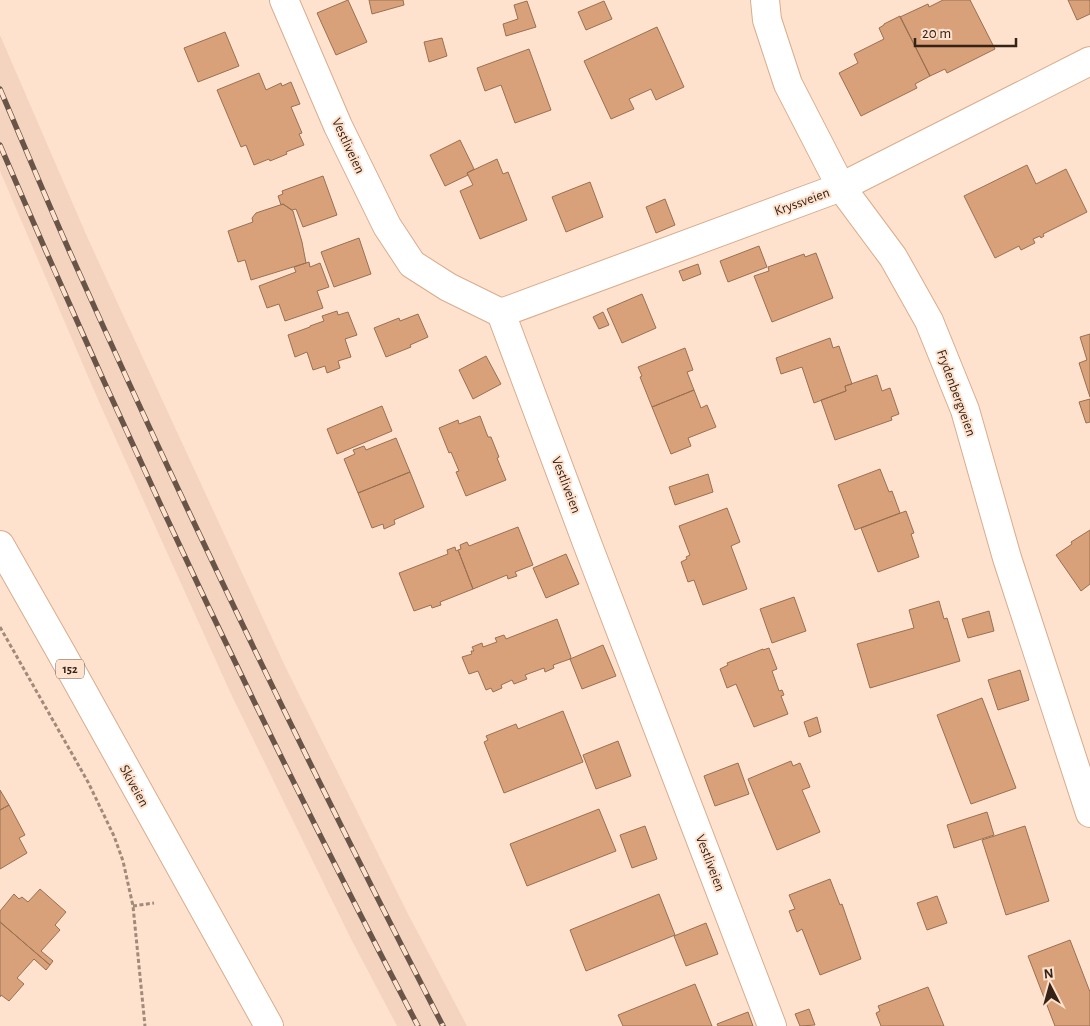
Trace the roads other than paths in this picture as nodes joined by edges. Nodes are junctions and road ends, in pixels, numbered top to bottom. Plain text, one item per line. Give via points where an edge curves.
1 (284, 0) edge
2 (764, 0) edge
3 (1090, 61) edge
4 (841, 187) junction
5 (501, 313) junction
6 (0, 545) edge
7 (1090, 813) edge
8 (269, 1026) edge
9 (772, 1026) edge

1 - 5 street, Vestliveien via 338,126 387,226 412,264
2 - 4 street, Frydenbergveien via 767,20 788,84
3 - 4 street, Kryssveien
4 - 5 street, Kryssveien
4 - 7 street, Frydenbergveien via 893,257 929,321 965,410 1010,568
5 - 9 street, Vestliveien
6 - 8 street, Skiveien / 152

